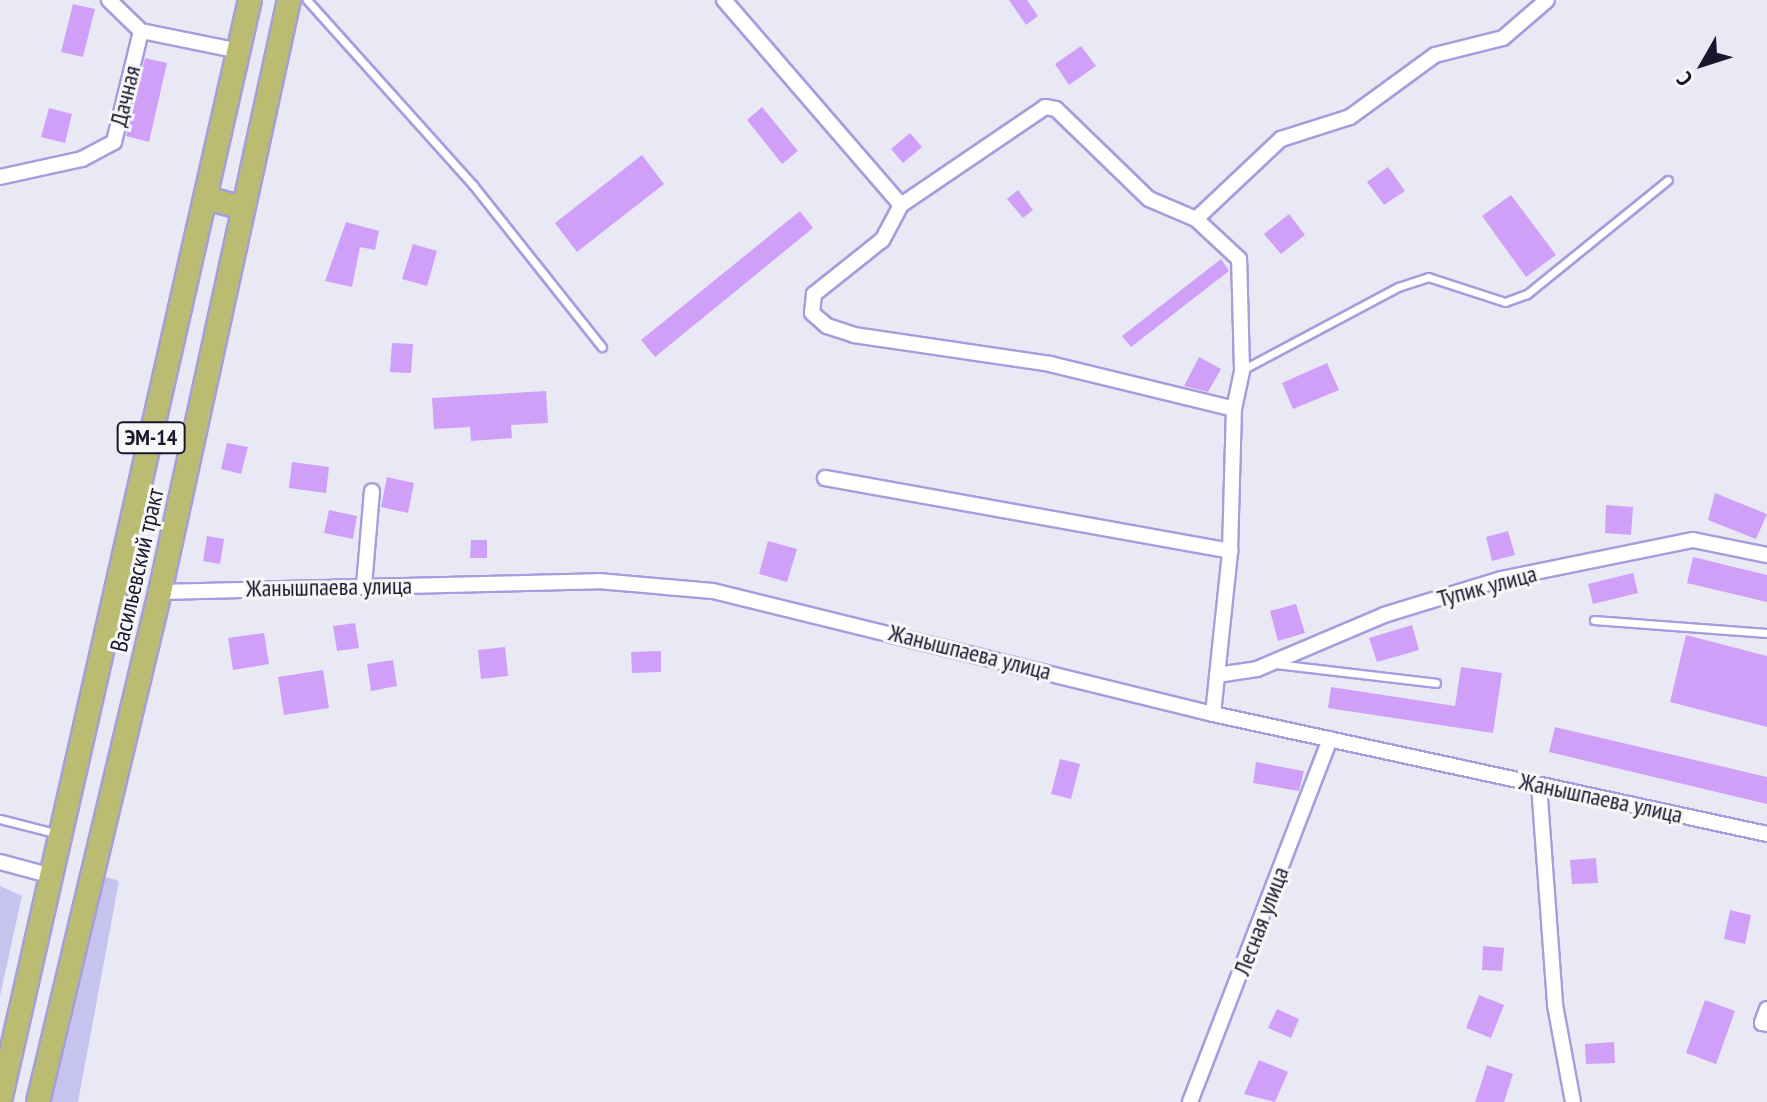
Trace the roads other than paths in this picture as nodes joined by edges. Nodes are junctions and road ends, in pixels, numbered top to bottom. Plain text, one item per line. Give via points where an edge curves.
1 (109, 0) edge
2 (250, 0) edge
3 (289, 0) edge
4 (307, 0) edge
5 (724, 0) edge
6 (1547, 0) edge
7 (141, 31) junction
8 (239, 51) junction
9 (221, 133) junction
10 (258, 144) junction
11 (0, 177) edge
12 (1668, 180) dead end
13 (206, 198) junction
14 (901, 205) junction
15 (244, 208) junction
16 (1196, 219) junction
17 (602, 347) dead end
18 (1242, 370) junction
19 (1234, 409) junction
20 (825, 478) dead end
21 (372, 491) dead end
22 (1230, 551) junction
23 (1767, 555) edge
24 (364, 586) junction
25 (160, 592) junction
26 (1594, 620) dead end
27 (1767, 633) edge
28 (1271, 663) junction
29 (1217, 675) junction
30 (1436, 683) dead end
31 (1213, 714) junction
32 (1330, 739) junction
33 (1539, 785) junction
34 (0, 819) edge
35 (61, 834) junction
36 (1767, 834) edge
37 (0, 862) edge
38 (52, 876) junction
39 (29, 977) junction
40 (65, 988) junction
41 (1767, 1009) edge
42 (1767, 1024) edge
43 (2, 1093) edge
44 (39, 1098) edge
45 (1190, 1102) edge
46 (1573, 1102) edge

1 - 7 street
2 - 8 main road, Васильевский тракт / ЭМ-14
3 - 10 main road, Васильевский тракт / ЭМ-14
4 - 17 lane via 473,185
5 - 14 street
6 - 16 street via 1503,38 1435,55 1350,117 1281,139
7 - 8 street
7 - 11 street, Дачная via 114,142 82,159
8 - 9 main road, Васильевский тракт / ЭМ-14
9 - 10 main road
9 - 13 main road, Васильевский тракт / ЭМ-14
10 - 15 main road, Васильевский тракт / ЭМ-14
12 - 18 lane via 1527,294 1505,302 1428,277 1398,287
13 - 15 main road
13 - 35 main road, Васильевский тракт / ЭМ-14
14 - 16 street via 1045,107 1056,109 1149,199
14 - 19 street via 882,240 814,294 812,313 827,326 854,335 1050,364
15 - 25 main road, Васильевский тракт / ЭМ-14
16 - 18 street via 1239,259
18 - 19 street
19 - 22 street
20 - 22 street
21 - 24 street
22 - 29 street
23 - 28 street, Тупик улица via 1693,540 1501,579 1384,615
24 - 25 street, Жанышпаева улица
24 - 31 street, Жанышпаева улица via 598,581 713,591
25 - 40 main road, Васильевский тракт / ЭМ-14
26 - 27 lane
28 - 29 street, Тупик улица
28 - 30 lane
29 - 31 street
31 - 32 street, Жанышпаева улица
32 - 33 street, Жанышпаева улица
32 - 45 street, Лесная улица
33 - 36 street, Жанышпаева улица
33 - 46 street via 1555,1005
34 - 35 lane
35 - 38 main road, Васильевский тракт / ЭМ-14
37 - 38 street
38 - 39 main road, Васильевский тракт / ЭМ-14
39 - 40 main road
39 - 43 main road, Васильевский тракт / ЭМ-14
40 - 44 main road, Васильевский тракт / ЭМ-14
41 - 42 street via 1762,1023
43 - 44 main road

